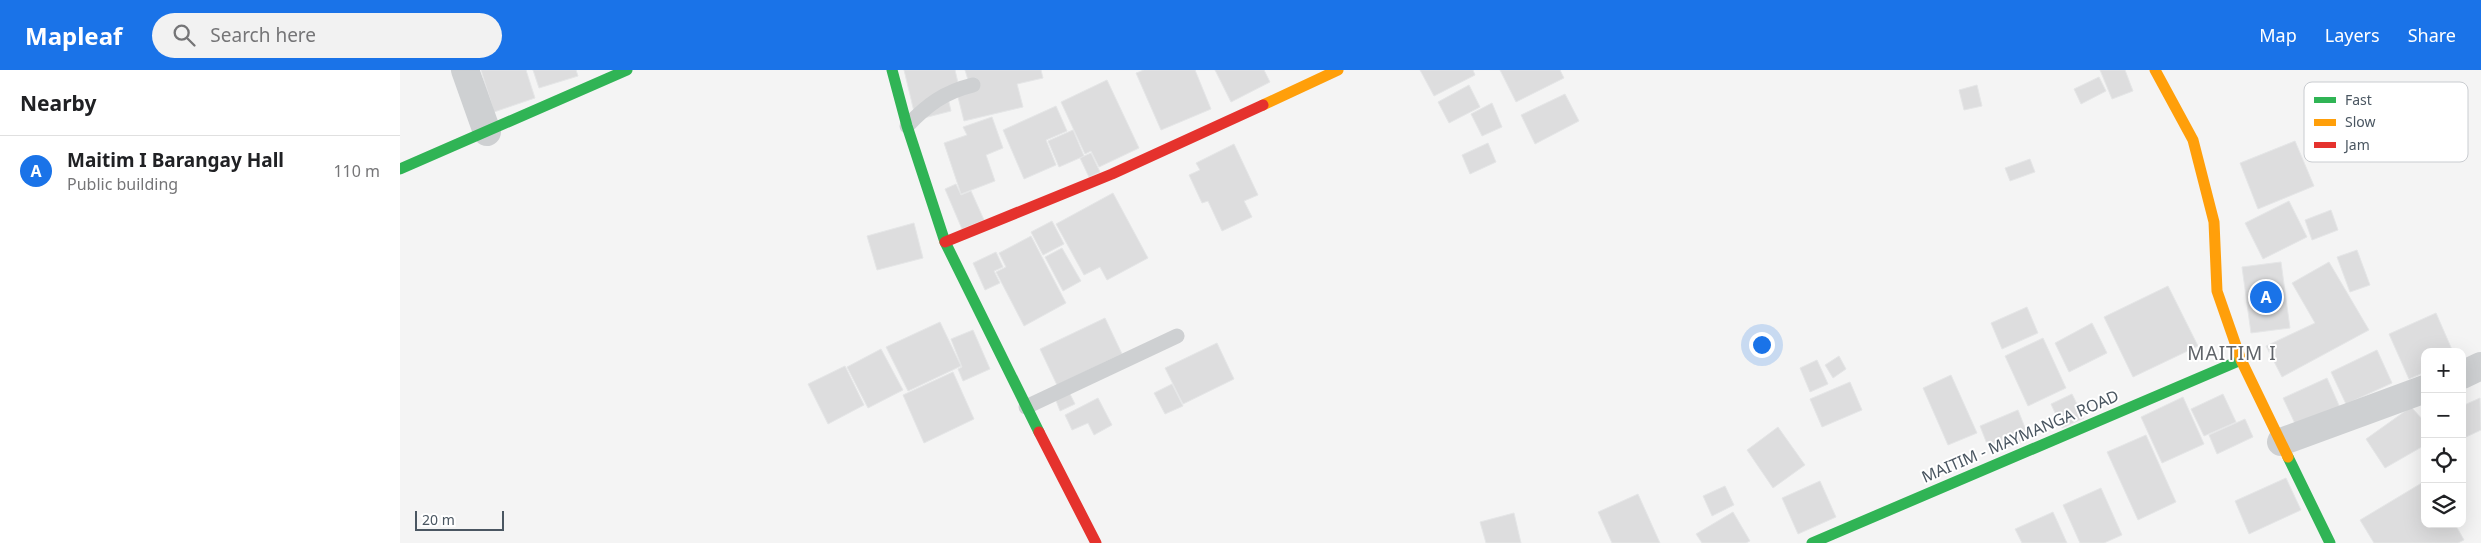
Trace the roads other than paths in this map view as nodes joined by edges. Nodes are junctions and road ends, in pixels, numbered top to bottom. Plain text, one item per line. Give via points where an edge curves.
1 (465, 70) edge
2 (627, 70) edge
3 (892, 70) edge
4 (1338, 70) edge
5 (2155, 70) edge
6 (973, 85) dead end
7 (907, 126) junction
8 (487, 132) junction
9 (400, 169) edge
10 (946, 242) junction
11 (1177, 336) dead end
12 (2241, 360) junction
13 (2481, 366) edge
14 (2466, 373) edge
15 (2421, 390) edge
16 (1026, 406) junction
17 (2281, 442) junction
18 (1816, 542) edge
19 (1096, 543) edge
20 (2330, 543) edge

1 - 8 street
2 - 8 street
3 - 7 street
4 - 10 street via 1112,174
5 - 12 street via 2193,140 2214,222 2217,291
6 - 7 lane via 949,92
7 - 10 street
8 - 9 street
10 - 16 street
11 - 16 lane
12 - 17 street
12 - 18 street, MAITIM - MAYMANGA ROAD
13 - 14 street
15 - 17 street
16 - 19 street
17 - 20 street

